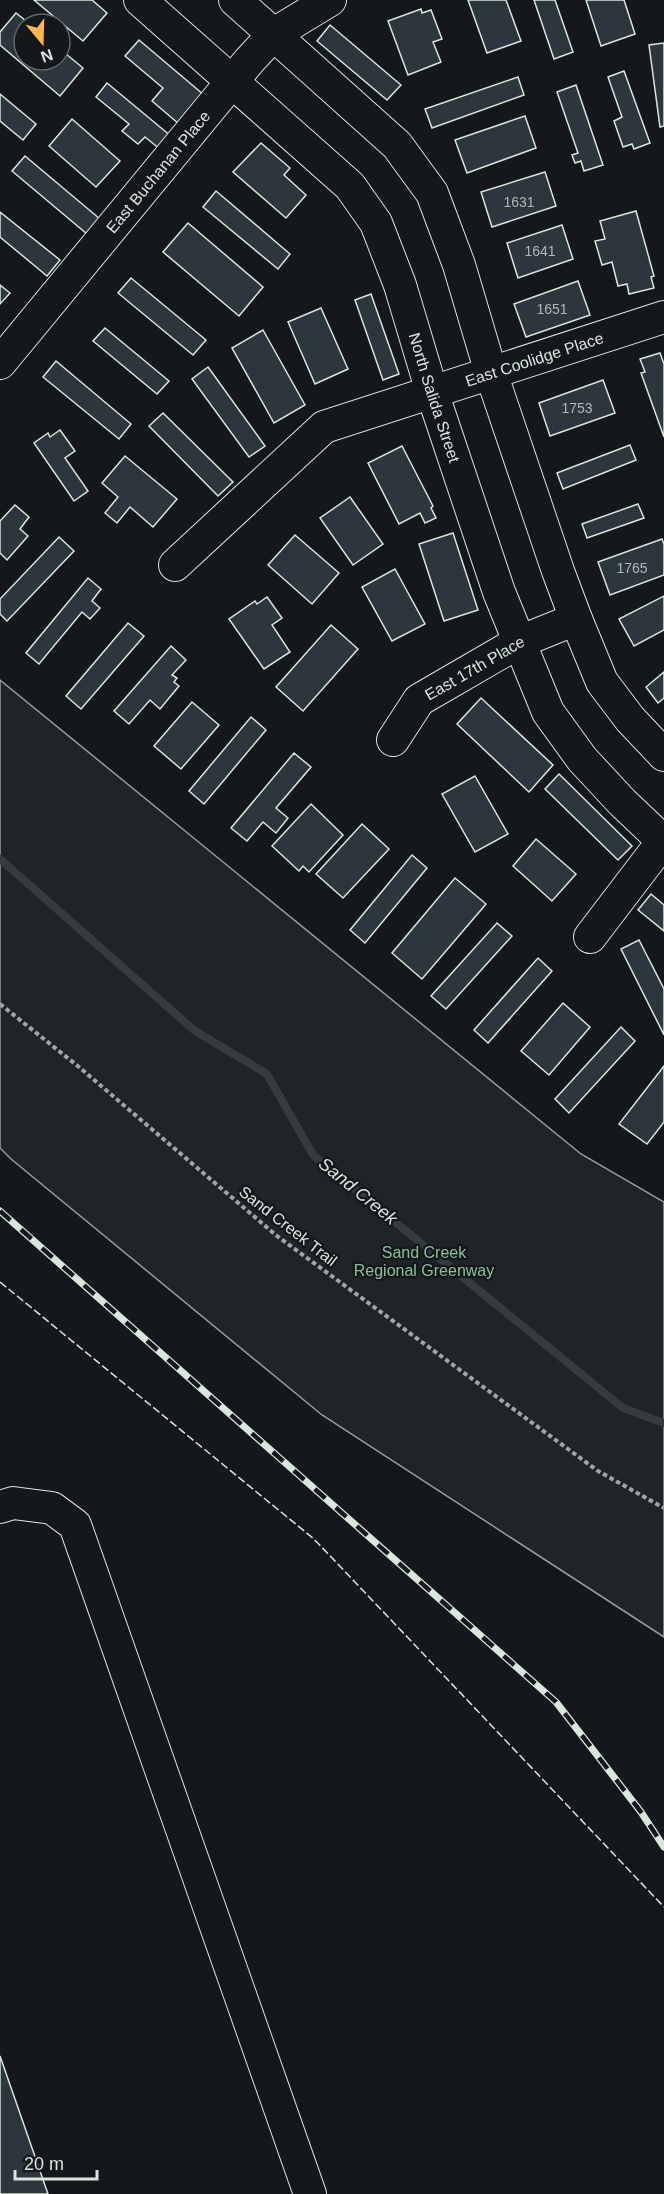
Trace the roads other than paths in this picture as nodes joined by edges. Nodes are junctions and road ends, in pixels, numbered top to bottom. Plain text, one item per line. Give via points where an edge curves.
1 (140, 0) edge
2 (235, 0) edge
3 (330, 0) edge
4 (274, 34) junction
5 (233, 81) junction
6 (664, 317) edge
7 (0, 363) edge
8 (491, 373) junction
9 (432, 392) junction
10 (175, 565) dead end
11 (576, 619) junction
12 (519, 642) junction
13 (393, 740) dead end
14 (664, 755) edge
15 (664, 841) edge
16 (590, 938) dead end
17 (0, 1507) edge
18 (310, 2194) edge

1 - 5 street, North Salida Street
2 - 4 street
3 - 4 street, East Buchanan Place
4 - 5 street, East Buchanan Place
4 - 8 street via 397,145 432,193 459,265
5 - 7 street, East Buchanan Place
5 - 9 street, North Salida Street via 350,186 376,223 400,285
6 - 8 street, East Coolidge Place
8 - 9 street, East Coolidge Place
8 - 11 street
9 - 10 street, East Coolidge Place via 324,427
9 - 12 street, North Salida Street
11 - 12 street, East 17th Place
11 - 14 street via 602,682
12 - 13 street, East 17th Place via 419,700
12 - 15 street, North Salida Street via 548,712 575,750
15 - 16 street
17 - 18 street via 13,1503 52,1508 75,1525

